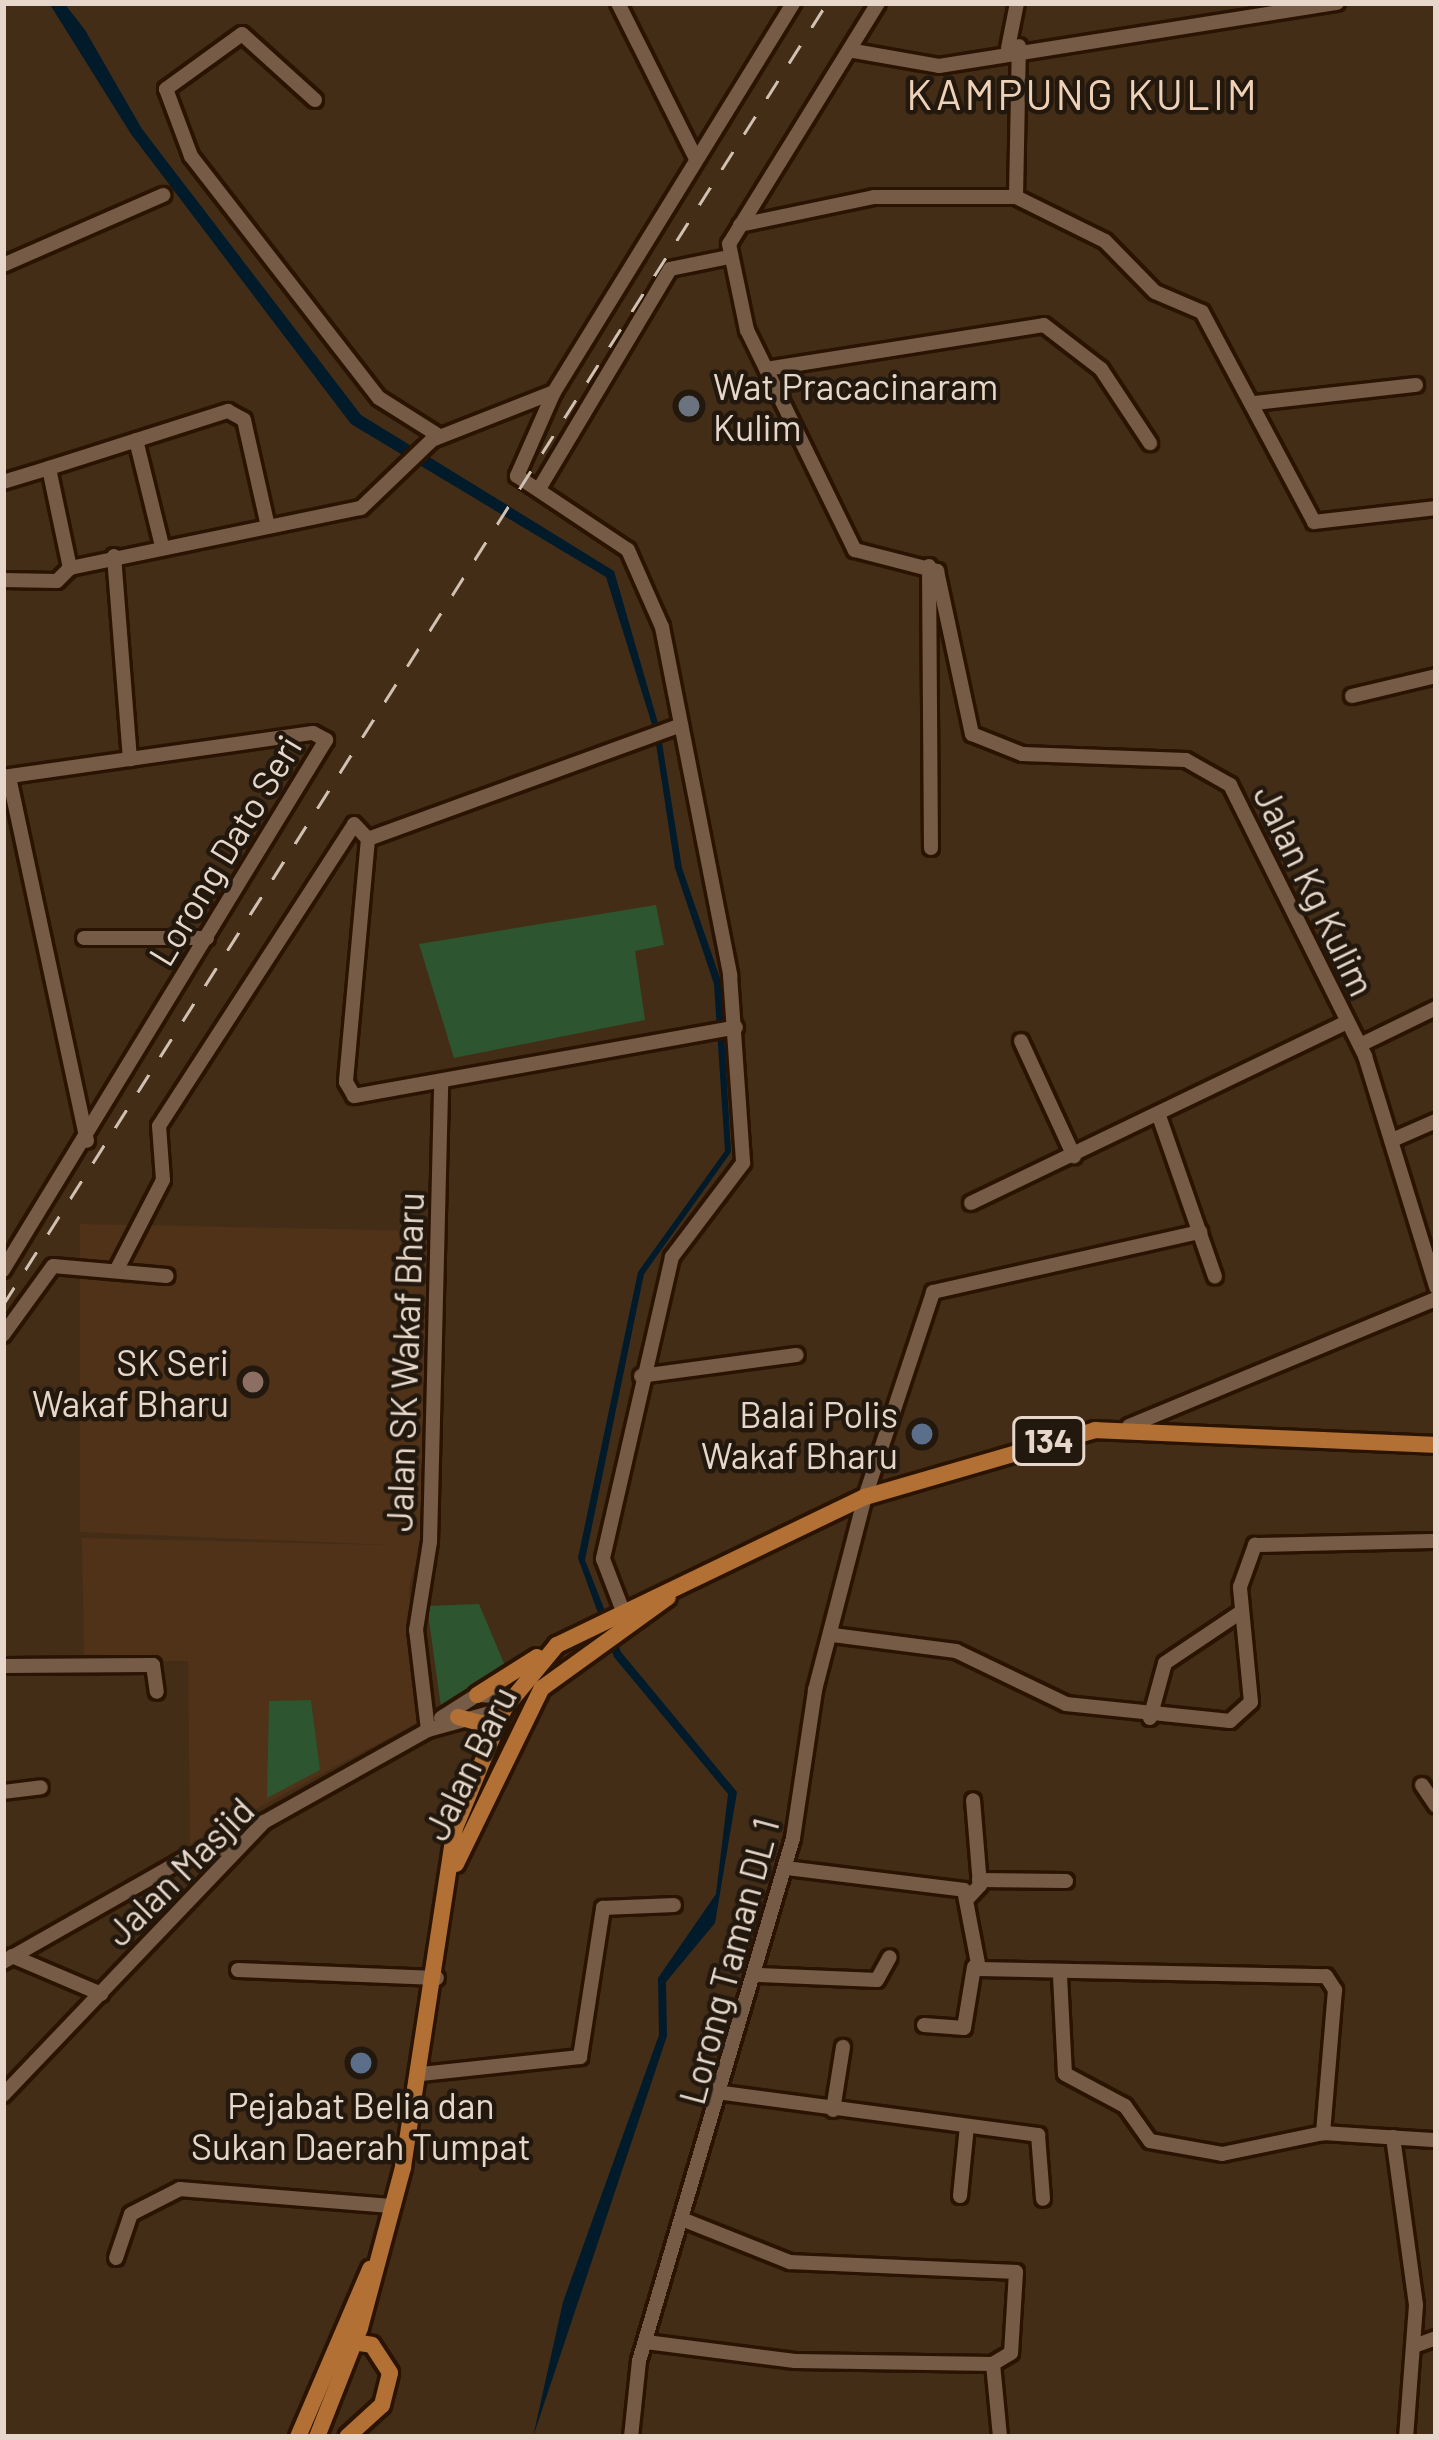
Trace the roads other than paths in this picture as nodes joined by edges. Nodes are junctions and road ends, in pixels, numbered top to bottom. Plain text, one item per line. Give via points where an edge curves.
1 (618, 3) edge
2 (793, 3) edge
3 (878, 3) edge
4 (1017, 3) edge
5 (1337, 3) edge
6 (1014, 47) junction
7 (854, 51) junction
8 (315, 100) dead end
9 (696, 159) junction
10 (164, 194) dead end
11 (1016, 196) junction
12 (740, 225) junction
13 (724, 258) junction
14 (3, 265) edge
15 (766, 369) junction
16 (1416, 385) dead end
17 (554, 392) junction
18 (1255, 403) junction
19 (436, 438) junction
20 (136, 440) junction
21 (1150, 443) dead end
22 (49, 468) junction
23 (3, 482) edge
24 (539, 490) junction
25 (1436, 508) edge
26 (267, 522) junction
27 (161, 542) junction
28 (114, 556) junction
29 (929, 566) junction
30 (70, 568) junction
31 (3, 580) edge
32 (1436, 676) edge
33 (1352, 696) dead end
34 (932, 714) junction
35 (962, 714) junction
36 (681, 725) junction
37 (130, 759) junction
38 (6, 777) edge
39 (368, 838) junction
40 (932, 848) dead end
41 (84, 938) dead end
42 (207, 938) junction
43 (1436, 1008) edge
44 (1347, 1022) junction
45 (732, 1028) junction
46 (1022, 1041) dead end
47 (1360, 1045) junction
48 (440, 1082) junction
49 (1159, 1116) junction
50 (1436, 1121) edge
51 (1397, 1138) junction
52 (87, 1141) junction
53 (1074, 1156) junction
54 (971, 1203) dead end
55 (1200, 1232) junction
56 (3, 1270) edge
57 (116, 1271) junction
58 (167, 1276) dead end
59 (1215, 1277) dead end
60 (1436, 1287) edge
61 (1436, 1298) edge
62 (3, 1335) edge
63 (797, 1354) dead end
64 (641, 1376) junction
65 (1129, 1426) junction
66 (1436, 1445) edge
67 (865, 1497) junction
68 (1436, 1540) edge
69 (687, 1583) junction
70 (621, 1606) junction
71 (1241, 1612) junction
72 (832, 1635) junction
73 (557, 1645) junction
74 (3, 1666) edge
75 (542, 1688) junction
76 (157, 1692) dead end
77 (477, 1695) junction
78 (510, 1704) junction
79 (458, 1717) junction
80 (1150, 1718) junction
81 (428, 1730) junction
82 (488, 1743) junction
83 (509, 1744) junction
84 (1422, 1785) dead end
85 (41, 1787) dead end
86 (3, 1792) edge
87 (973, 1800) dead end
88 (1436, 1806) edge
89 (237, 1844) junction
90 (786, 1868) junction
91 (451, 1875) junction
92 (980, 1880) junction
93 (1066, 1881) dead end
94 (969, 1897) junction
95 (674, 1905) dead end
96 (890, 1957) dead end
97 (6, 1958) edge
98 (974, 1967) junction
99 (238, 1970) dead end
100 (759, 1975) junction
101 (1060, 1976) junction
102 (437, 1978) junction
103 (101, 1994) junction
104 (924, 2025) dead end
105 (842, 2048) dead end
106 (421, 2074) junction
107 (724, 2092) junction
108 (3, 2095) edge
109 (833, 2110) junction
110 (967, 2126) junction
111 (1323, 2133) junction
112 (1393, 2137) junction
113 (1433, 2140) edge
114 (960, 2196) dead end
115 (1043, 2199) dead end
116 (393, 2206) junction
117 (687, 2221) junction
118 (386, 2236) junction
119 (116, 2258) dead end
120 (1436, 2338) edge
121 (356, 2340) junction
122 (646, 2342) junction
123 (1417, 2344) junction
124 (334, 2348) junction
125 (993, 2363) junction
126 (298, 2437) edge
127 (316, 2437) edge
128 (346, 2437) edge
129 (631, 2437) edge
130 (1000, 2437) edge
131 (1406, 2437) edge

1 - 9 street
2 - 9 street
3 - 7 street
4 - 6 street
5 - 6 street
6 - 7 street via 939,66
6 - 11 street
7 - 12 street
8 - 19 street via 242,34 166,89 191,156 380,398
9 - 17 street
10 - 14 street
11 - 12 street via 874,197
11 - 18 street via 1105,241 1155,292 1202,312 1225,369
12 - 13 street
13 - 15 street
13 - 24 street via 670,269
15 - 21 street via 1044,325 1101,369
15 - 29 street via 855,550
16 - 18 street
17 - 19 street
17 - 24 street via 517,467
18 - 25 street via 1314,522
19 - 26 street via 361,508
20 - 22 street
20 - 26 street via 240,414
20 - 27 street
22 - 23 street
22 - 30 street
24 - 36 street via 628,550 662,627
26 - 27 street
27 - 28 street
28 - 30 street
28 - 37 street
29 - 34 street
29 - 35 street
30 - 31 street via 57,581
32 - 33 street
34 - 35 street
34 - 40 street
35 - 44 street, Jalan Kg Kulim via 988,748 1186,760 1221,775
36 - 39 street
36 - 45 street
37 - 38 street, Lorong Dato Seri
37 - 42 street, Lorong Dato Seri via 313,733 326,740
38 - 52 street
39 - 48 street via 346,1082 354,1096
39 - 57 street via 354,824 308,881 159,1126 163,1180
41 - 42 street
42 - 52 street, Lorong Dato Seri
43 - 47 street
44 - 47 street, Jalan Kg Kulim
44 - 49 street
45 - 48 street
45 - 64 street via 743,1163 672,1257
46 - 53 street
47 - 51 street, Jalan Kg Kulim
48 - 81 street, Jalan SK Wakaf Bharu via 430,1542 416,1630
49 - 53 street
49 - 55 street
50 - 51 street
51 - 60 street, Jalan Kg Kulim
52 - 56 street, Lorong Dato Seri
53 - 54 street
55 - 59 street
55 - 67 street, Lorong Taman DL 1 via 933,1292
57 - 58 street
57 - 62 street via 46,1270
61 - 65 street
63 - 64 street
64 - 70 street via 603,1559
65 - 66 main road, 134
65 - 67 main road, 134
67 - 69 main road, 134
67 - 72 street, Lorong Taman DL 1
68 - 71 street via 1255,1545
69 - 70 main road, Jalan Baru
69 - 75 main road, Jalan Baru
70 - 73 main road, Jalan Baru
71 - 80 street via 1165,1663
71 - 80 street via 1253,1645 1247,1713
72 - 80 street via 956,1651 1066,1704
72 - 90 street, Lorong Taman DL 1
73 - 77 main road
73 - 78 main road, Jalan Baru
74 - 76 street via 153,1665
75 - 78 main road
75 - 83 main road, Jalan Baru
77 - 78 street
77 - 81 street, Jalan Masjid
78 - 79 street, Jalan Masjid
78 - 82 main road, Jalan Baru
78 - 83 main road
79 - 81 street, Jalan Masjid
79 - 82 main road via 481,1723
81 - 89 street, Jalan Masjid
82 - 91 main road, Jalan Baru
83 - 91 main road, Jalan Baru
84 - 88 street
85 - 86 street
87 - 92 street
89 - 97 street via 184,1859
89 - 103 street, Jalan Masjid
90 - 94 street
90 - 100 street, Lorong Taman DL 1
91 - 102 main road, Jalan Baru
92 - 93 street
92 - 94 street
94 - 98 street
95 - 106 street via 603,1908 580,2057
96 - 100 street via 877,1980
97 - 103 street
98 - 101 street
98 - 104 street via 964,2028
99 - 102 street
100 - 107 street, Lorong Taman DL 1
101 - 111 street via 1065,2074 1125,2106 1150,2141 1244,2154
101 - 111 street via 1326,1976 1335,1990
102 - 106 main road, Jalan Baru
103 - 108 street, Jalan Masjid
105 - 109 street
106 - 116 main road, Jalan Baru
107 - 109 street
107 - 117 street, Lorong Taman DL 1
109 - 110 street
110 - 114 street
110 - 115 street via 1043,2138
111 - 112 street
112 - 113 street
112 - 123 street
116 - 118 main road, Jalan Baru
116 - 119 street via 180,2188 131,2214
117 - 122 street, Lorong Taman DL 1
117 - 125 street via 790,2262 1016,2272 1011,2353
118 - 121 main road
118 - 124 main road
120 - 123 street
121 - 124 main road
121 - 127 main road
121 - 128 main road via 383,2357 389,2391
122 - 125 street via 795,2361
122 - 129 street, Lorong Taman DL 1
123 - 131 street
124 - 126 main road
125 - 130 street

